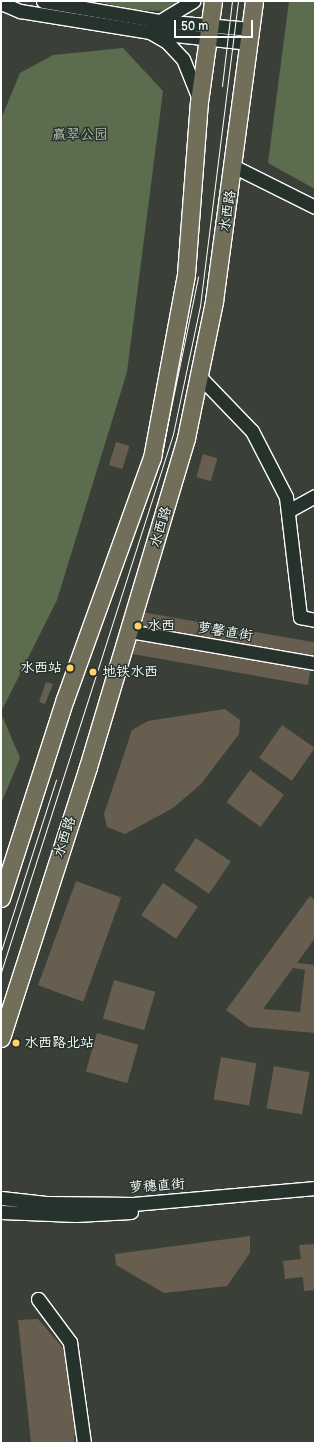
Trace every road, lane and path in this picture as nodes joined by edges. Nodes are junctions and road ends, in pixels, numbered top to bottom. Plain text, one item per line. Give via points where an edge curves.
1 (43, 1) edge
2 (193, 1) edge
3 (213, 1) edge
4 (254, 1) edge
5 (1, 3) edge
6 (160, 22) junction
7 (150, 32) junction
8 (209, 32) junction
9 (250, 36) junction
10 (200, 102) junction
11 (235, 167) junction
12 (315, 207) edge
13 (199, 376) junction
14 (315, 496) edge
15 (288, 511) junction
16 (315, 620) edge
17 (129, 631) junction
18 (315, 663) edge
19 (1, 898) edge
20 (1, 1038) edge
21 (315, 1188) edge
22 (315, 1196) edge
23 (1, 1198) edge
24 (1, 1212) edge
25 (38, 1299) dead end
26 (84, 1443) edge

1 - 6 street
2 - 6 street
3 - 8 main road
4 - 9 main road, 水西路
5 - 7 street via 20,11
6 - 8 street
7 - 8 street
7 - 10 street via 168,42 183,59
8 - 9 street
8 - 10 main road
9 - 11 main road, 水西路
10 - 19 main road via 186,274 152,458 65,699
11 - 12 street
11 - 13 main road, 水西路
13 - 15 street via 252,431 286,497
13 - 17 main road, 水西路 via 179,466
14 - 15 street
15 - 16 street via 300,617
17 - 18 street, 萝馨直街
17 - 20 main road, 水西路
21 - 23 street, 萝穗直街 via 133,1204 46,1203
22 - 24 street, 萝穗直街 via 108,1214
25 - 26 street via 70,1342

